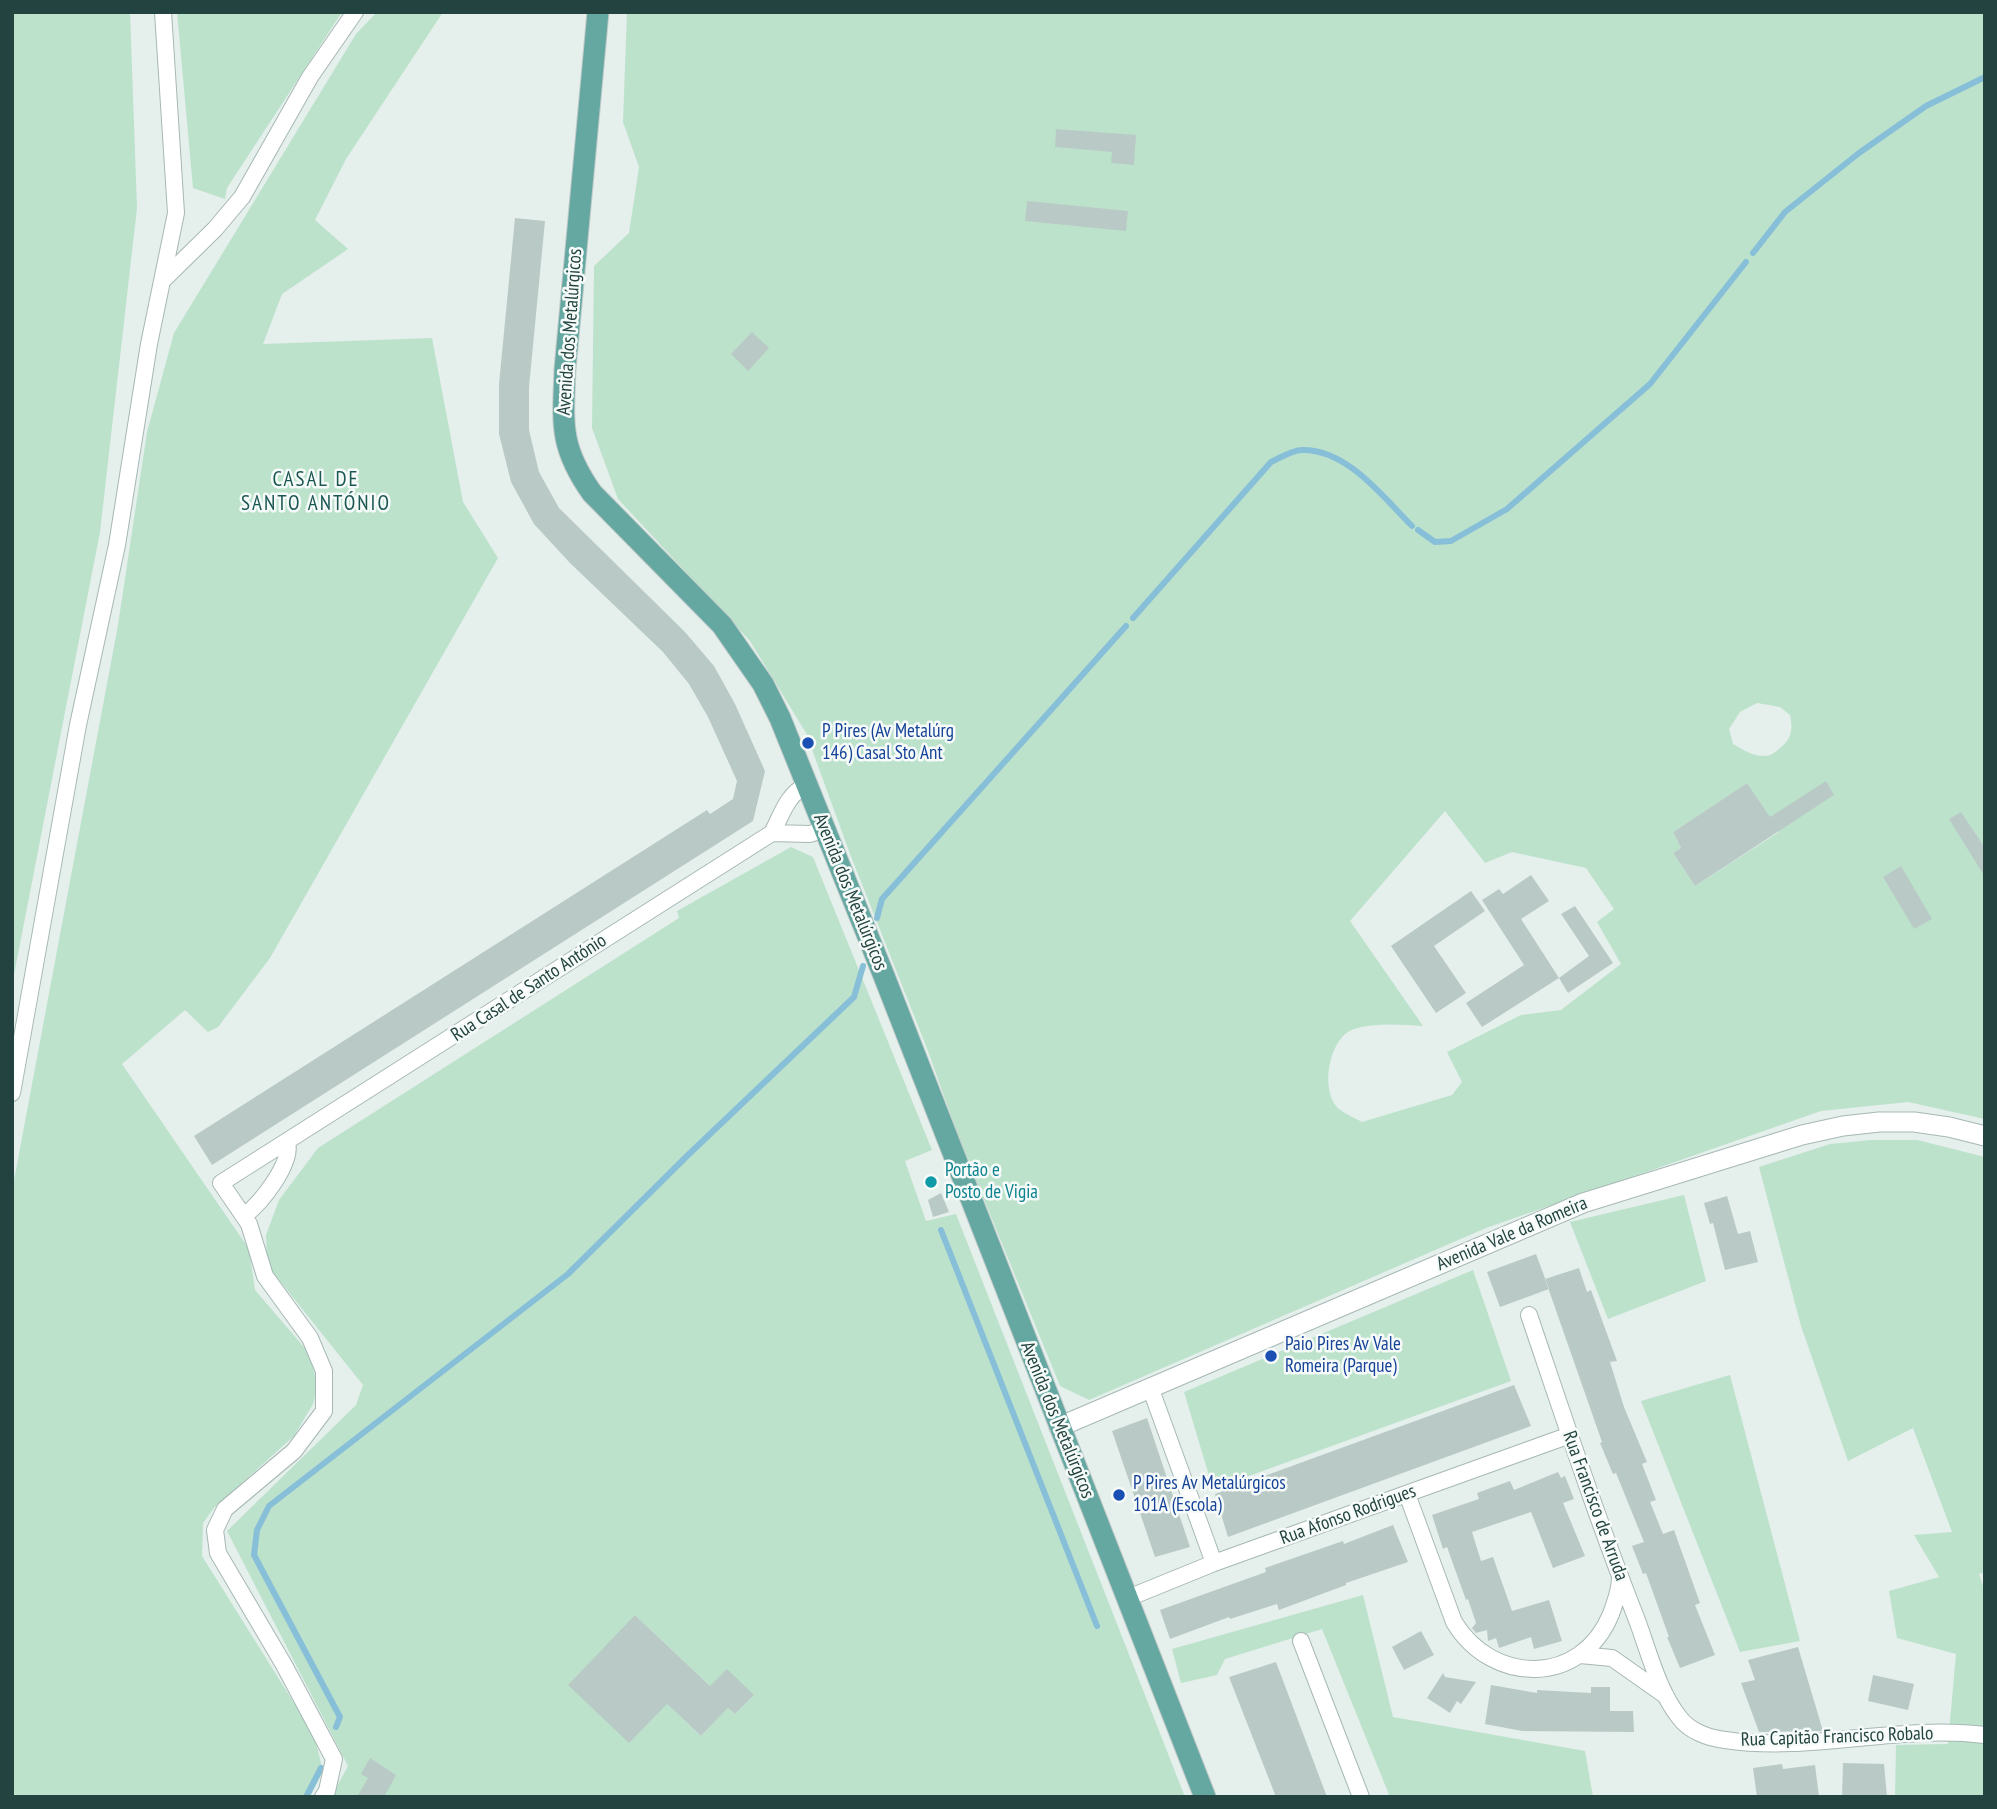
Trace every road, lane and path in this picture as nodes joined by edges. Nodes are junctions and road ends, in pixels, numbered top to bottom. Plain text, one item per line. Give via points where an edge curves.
1 (163, 12) edge
2 (355, 12) edge
3 (598, 12) edge
4 (162, 281) junction
5 (806, 785) junction
6 (825, 830) junction
7 (772, 833) junction
8 (12, 1093) edge
9 (1985, 1136) edge
10 (287, 1142) junction
11 (245, 1215) junction
12 (1529, 1314) dead end
13 (1150, 1387) junction
14 (1059, 1426) junction
15 (1570, 1435) junction
16 (1407, 1494) junction
17 (1214, 1563) junction
18 (1620, 1578) junction
19 (1128, 1598) junction
20 (1301, 1641) dead end
21 (1580, 1655) junction
22 (1666, 1696) junction
23 (1985, 1735) edge
24 (323, 1797) edge
25 (1205, 1797) edge
26 (1361, 1797) edge

1 - 4 street via 176,213
2 - 4 street via 310,77 243,197
3 - 5 main road, Avenida dos Metalúrgicos via 565,369 563,418 568,452 592,493 699,599 743,652 780,718
4 - 8 street via 117,545 78,725
5 - 6 main road, Avenida dos Metalúrgicos
5 - 7 street via 789,799
6 - 7 street
6 - 14 main road, Avenida dos Metalúrgicos
7 - 10 street, Rua Casal de Santo António
9 - 13 street, Avenida Vale da Romeira via 1902,1122 1843,1126 1802,1135 1583,1203
10 - 11 street via 283,1165 263,1199
10 - 11 street, Rua Casal de Santo António via 221,1183
11 - 24 street via 265,1276 310,1338 324,1371 324,1411 294,1451 225,1509 215,1530 218,1553 334,1759
12 - 15 street, Rua Francisco de Arruda
13 - 14 street, Avenida Vale da Romeira
13 - 17 street
14 - 19 main road, Avenida dos Metalúrgicos
15 - 16 street, Rua Afonso Rodrigues
15 - 18 street, Rua Francisco de Arruda
16 - 17 street, Rua Afonso Rodrigues
16 - 21 street via 1454,1622 1475,1648 1506,1666 1530,1670 1549,1668
17 - 19 street, Rua Afonso Rodrigues
18 - 21 street via 1606,1625
18 - 22 street, Rua Francisco de Arruda
19 - 25 main road, Avenida dos Metalúrgicos
20 - 26 street
21 - 22 street via 1612,1658
22 - 23 street, Rua Capitão Francisco Robalo via 1680,1719 1698,1733 1723,1740 1804,1742 1900,1733

